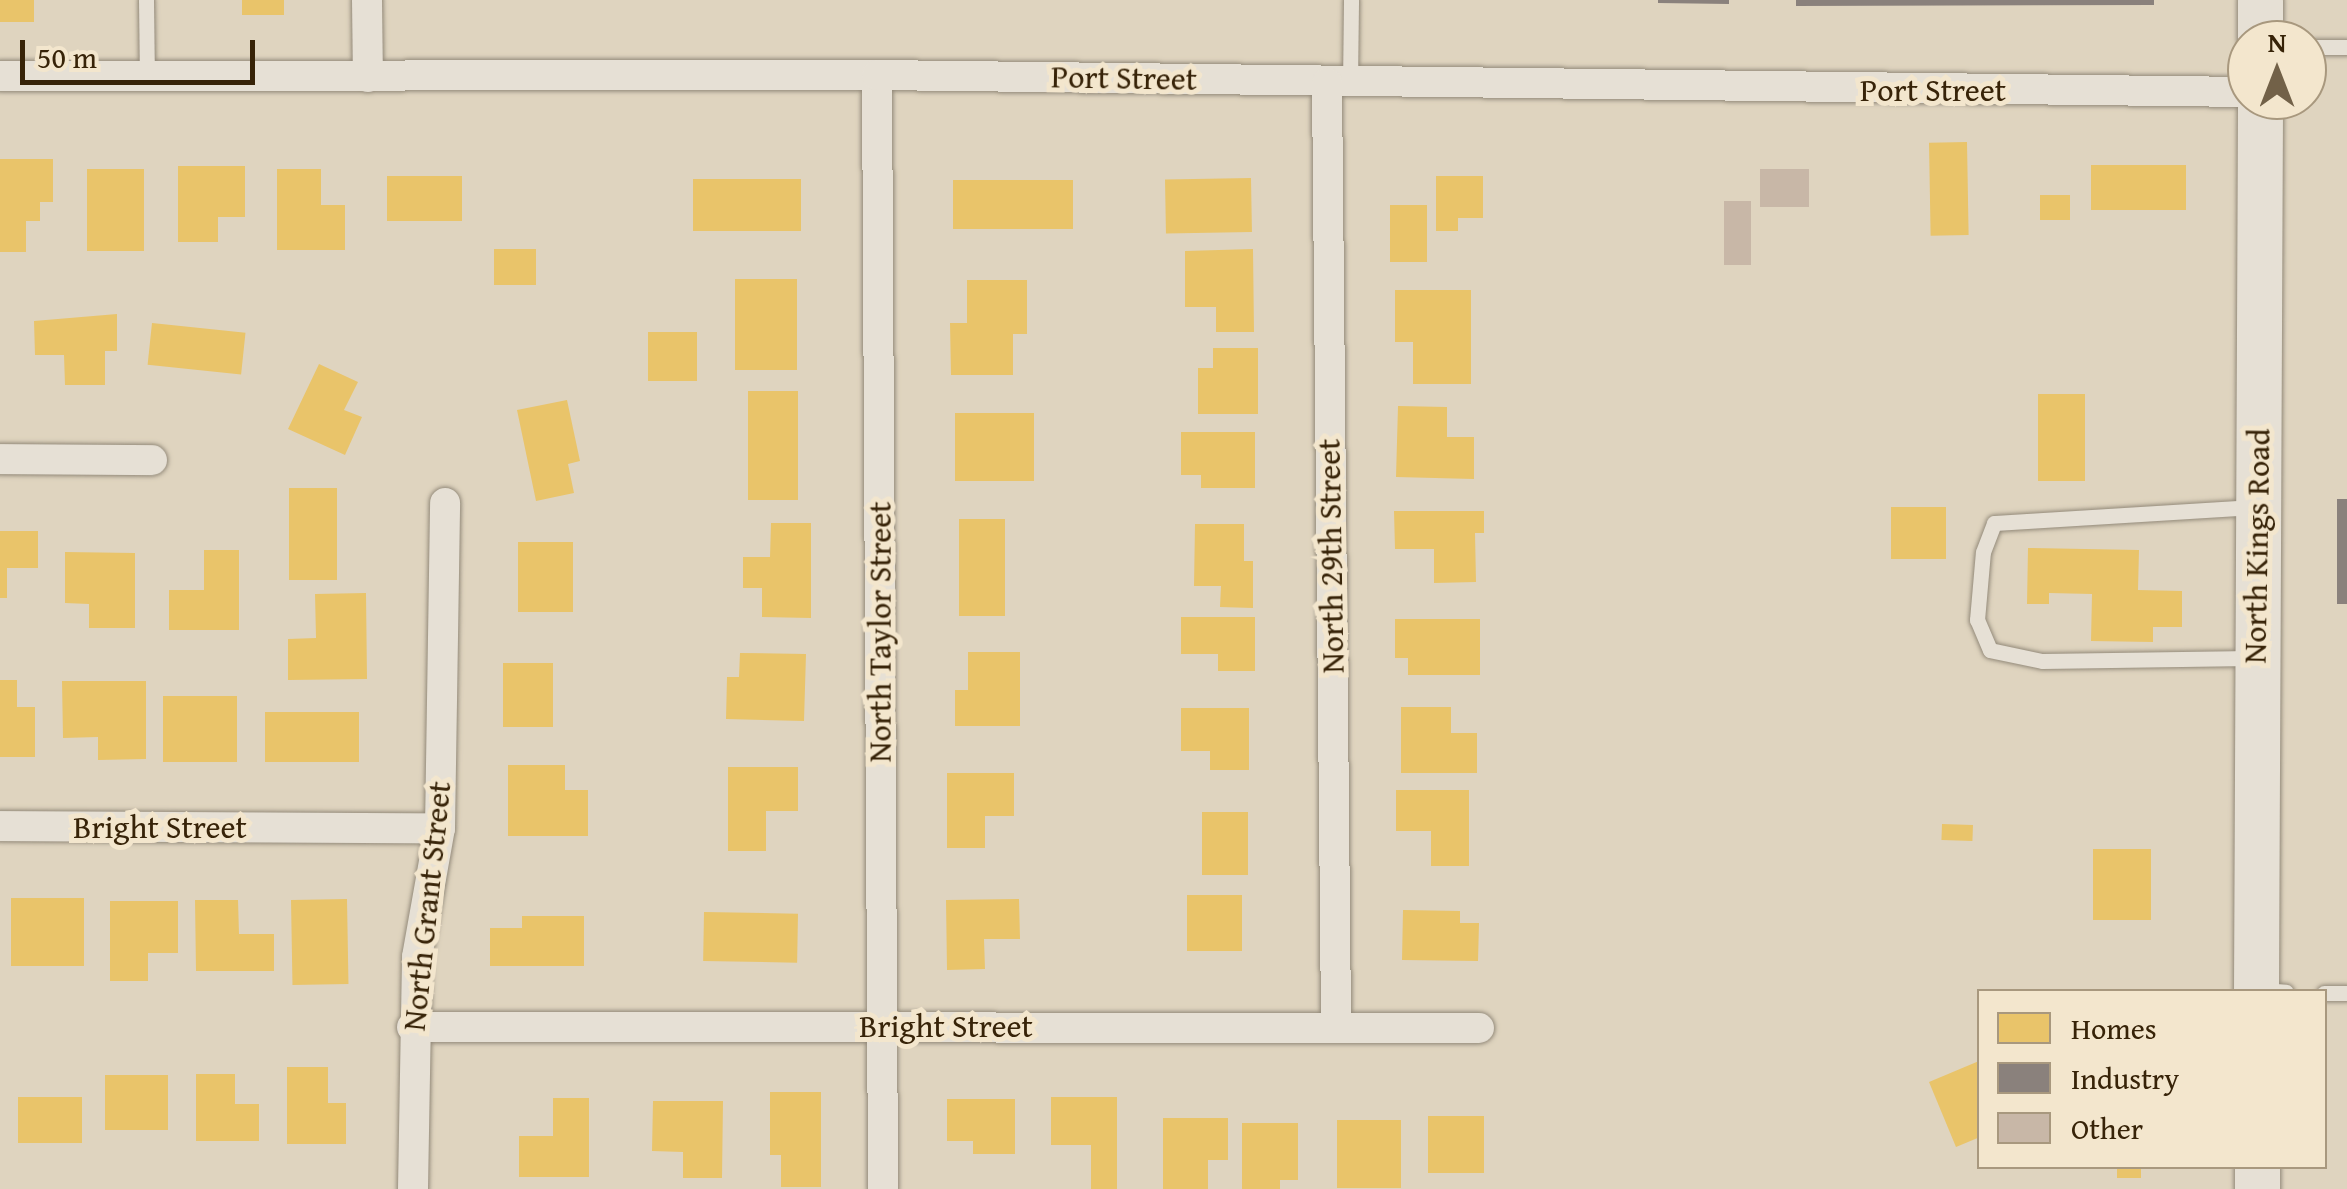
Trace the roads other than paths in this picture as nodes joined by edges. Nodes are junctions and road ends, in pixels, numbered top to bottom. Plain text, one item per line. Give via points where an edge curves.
1 (146, 0) edge
2 (368, 0) edge
3 (1350, 0) edge
4 (878, 75) junction
5 (0, 76) edge
6 (148, 77) junction
7 (368, 77) junction
8 (1339, 84) junction
9 (2227, 92) edge
10 (2260, 120) edge
11 (0, 459) edge
12 (152, 460) dead end
13 (445, 503) dead end
14 (2259, 508) junction
15 (2254, 662) junction
16 (0, 826) edge
17 (440, 828) junction
18 (2266, 989) edge
19 (882, 1025) junction
20 (412, 1027) junction
21 (1336, 1028) junction
22 (1479, 1028) dead end
23 (414, 1189) edge
24 (883, 1189) edge

1 - 6 lane
2 - 7 street
3 - 8 lane
4 - 7 street, Port Street
4 - 8 street, Port Street
4 - 19 street, North Taylor Street
5 - 6 street, Port Street
6 - 7 street, Port Street
8 - 9 street, Port Street
8 - 21 street, North 29th Street
10 - 14 main road, North Kings Road
11 - 12 street
13 - 17 street, North Grant Street
14 - 15 main road, North Kings Road
14 - 15 lane via 1994,522 1983,552 1977,620 1990,650 2042,661
15 - 18 main road, North Kings Road
16 - 17 street, Bright Street
17 - 20 street, North Grant Street
19 - 20 street, Bright Street
19 - 21 street, Bright Street
19 - 24 street, North Taylor Street
20 - 23 street, North Grant Street
21 - 22 street, Bright Street

